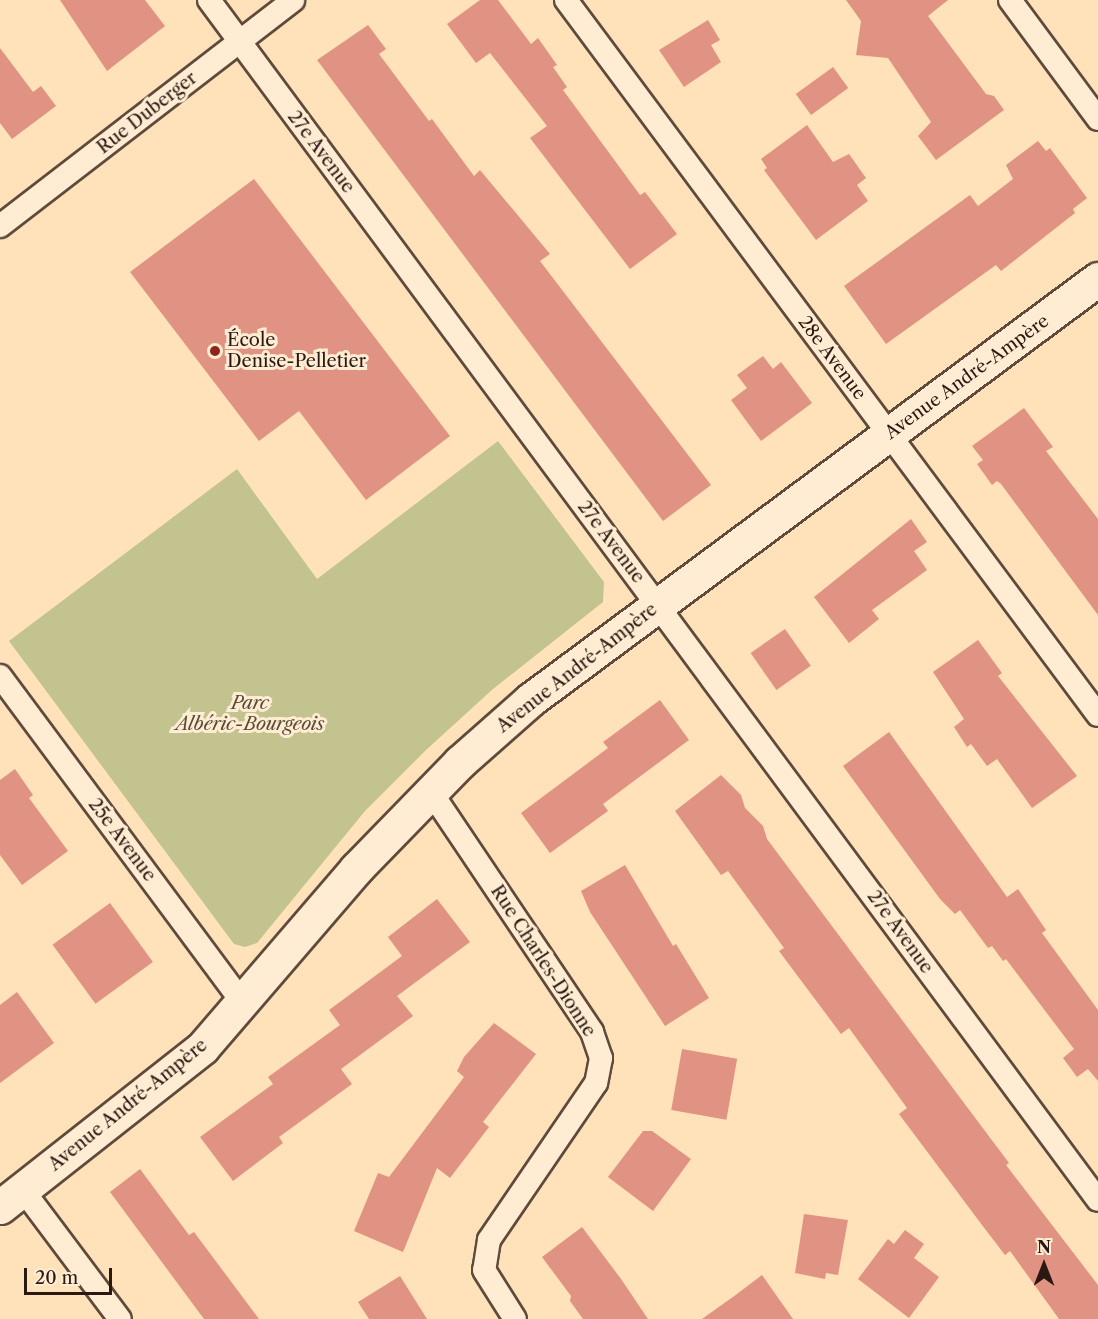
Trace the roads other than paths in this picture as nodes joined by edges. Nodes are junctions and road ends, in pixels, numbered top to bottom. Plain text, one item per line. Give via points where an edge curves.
1 (209, 0) edge
2 (293, 0) edge
3 (566, 0) edge
4 (1010, 0) edge
5 (240, 41) junction
6 (1098, 119) edge
7 (0, 225) edge
8 (1098, 279) edge
9 (889, 434) junction
10 (658, 605) junction
11 (0, 676) edge
12 (1098, 715) edge
13 (431, 792) junction
14 (244, 1004) junction
15 (12, 1198) edge
16 (1098, 1200) edge
17 (120, 1319) edge
18 (515, 1319) edge

1 - 5 street, 27e Avenue
2 - 5 street, Rue Duberger
3 - 9 street, 28e Avenue
4 - 6 street
5 - 7 street, Rue Duberger
5 - 10 street, 27e Avenue
8 - 9 street, Avenue André-Ampère
9 - 10 street, Avenue André-Ampère
9 - 12 street, 28e Avenue
10 - 13 street, Avenue André-Ampère via 530,700
10 - 16 street, 27e Avenue
11 - 14 street, 25e Avenue
13 - 14 street, Avenue André-Ampère via 356,868
13 - 18 street, Rue Charles-Dionne via 592,1032 601,1058 596,1083 489,1240 484,1270
14 - 15 street, Avenue André-Ampère via 157,1087
15 - 17 street

